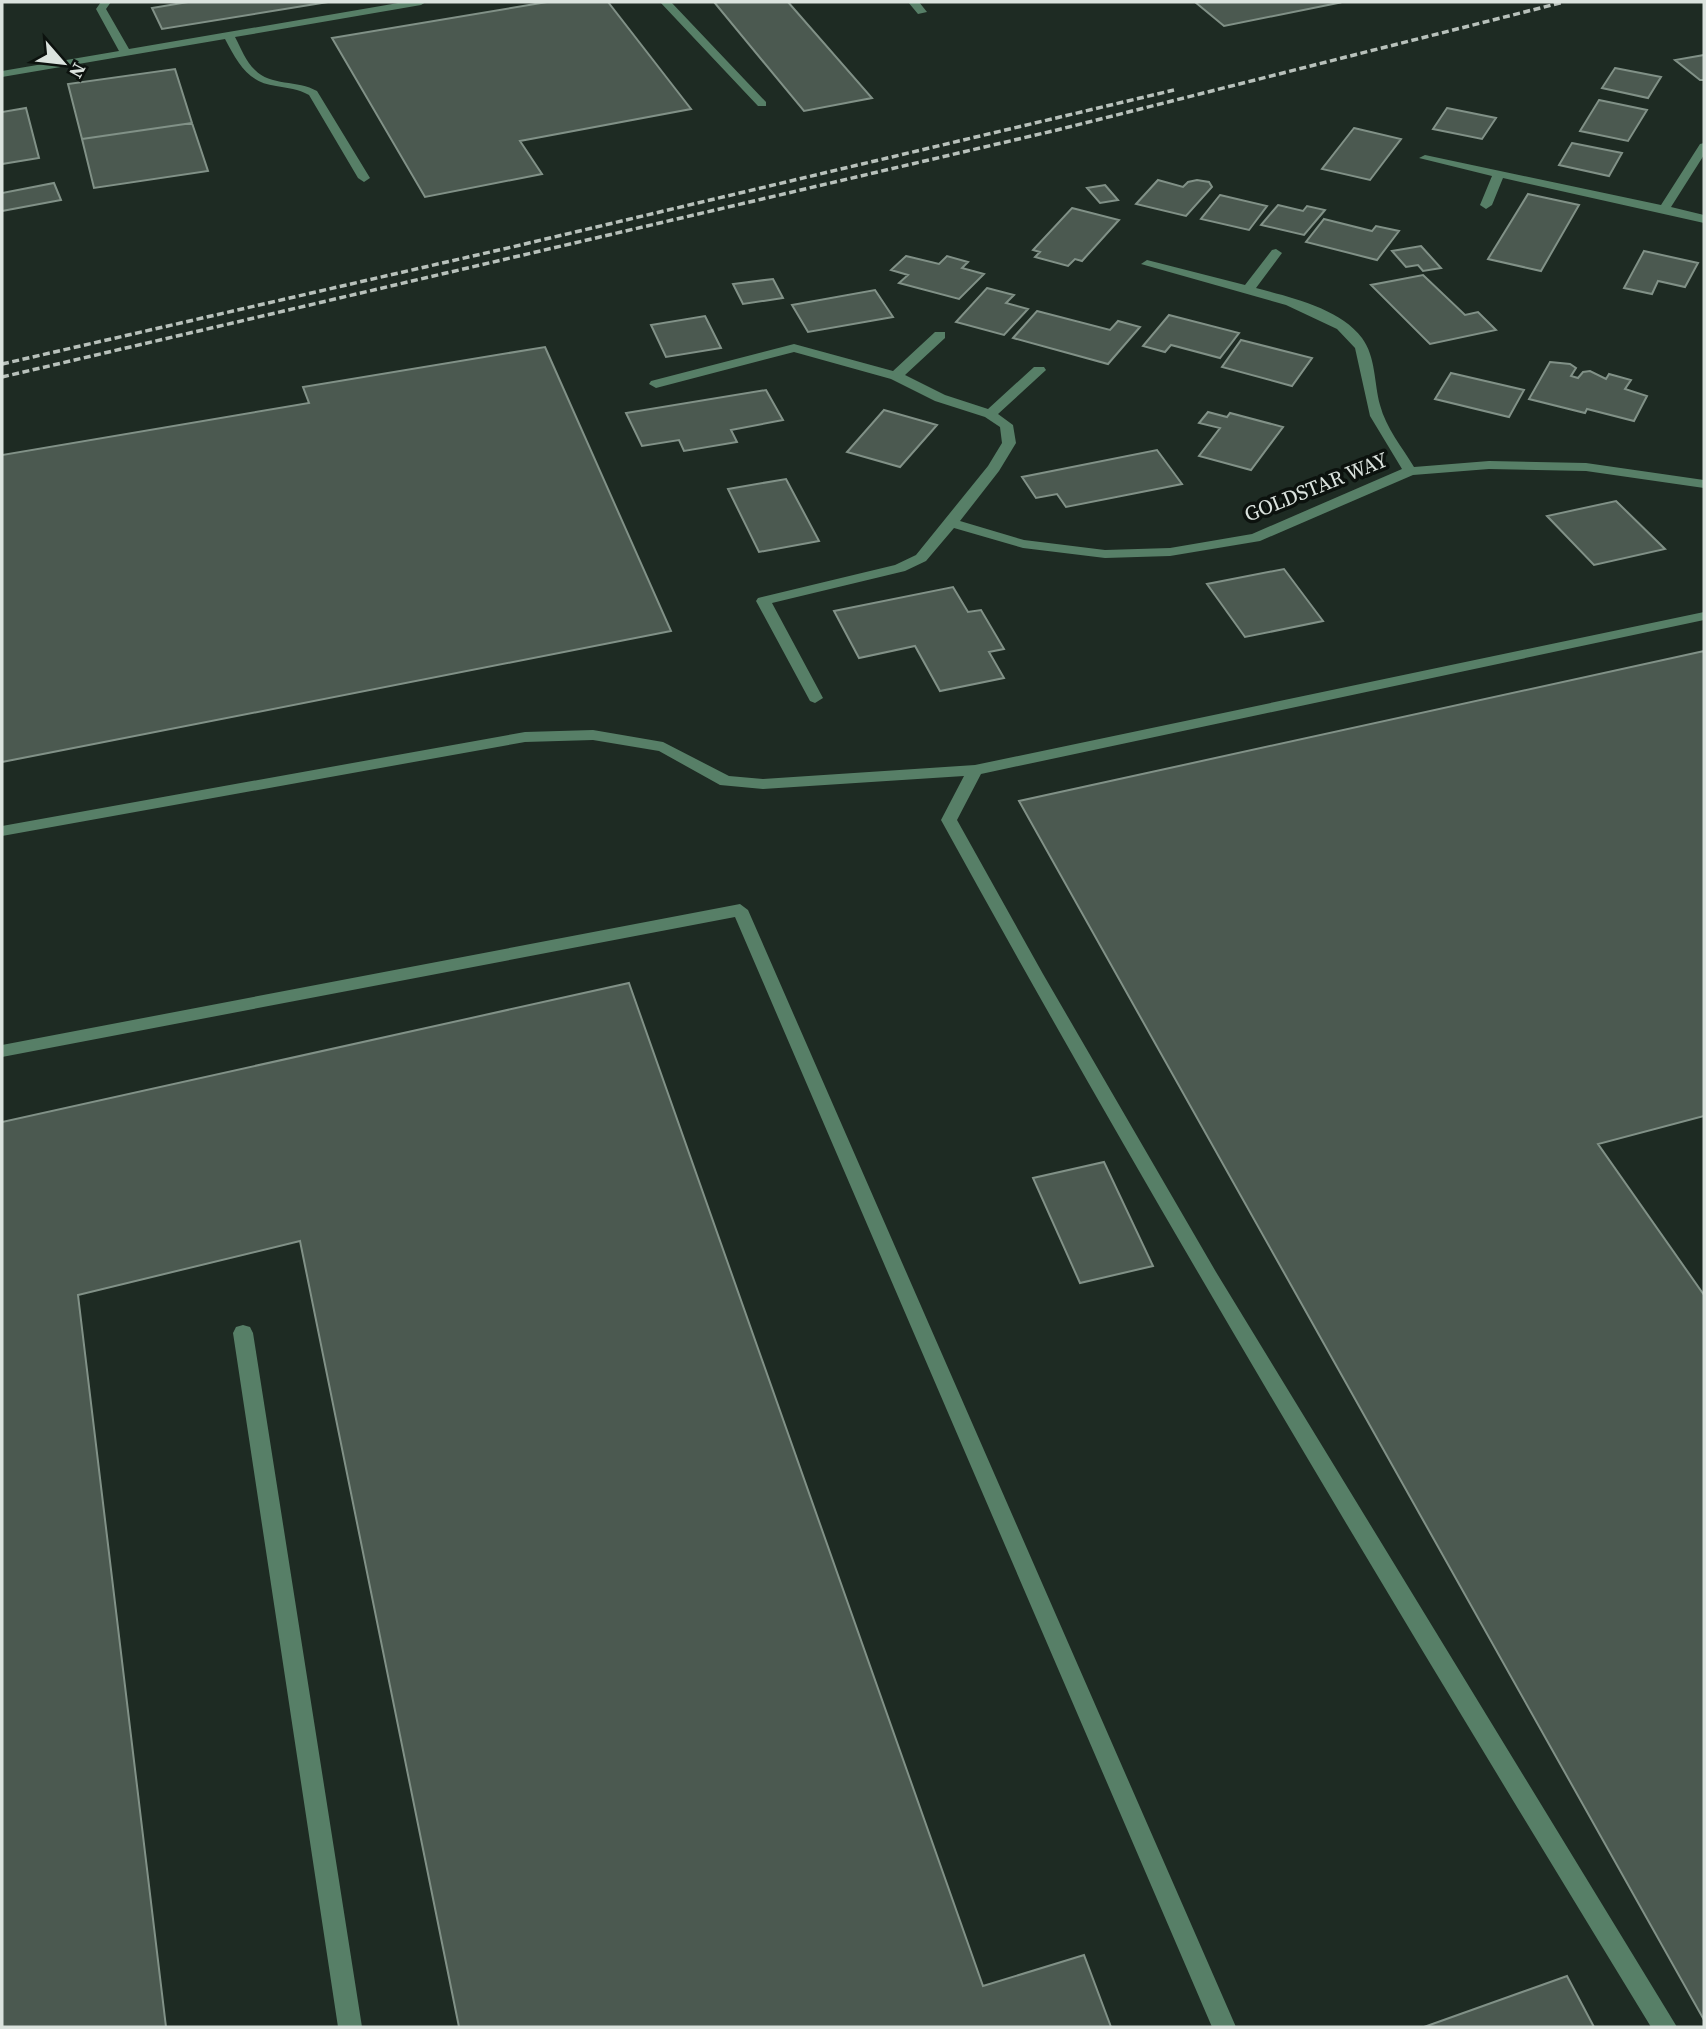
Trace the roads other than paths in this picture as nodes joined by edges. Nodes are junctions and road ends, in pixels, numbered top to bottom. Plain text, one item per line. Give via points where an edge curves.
1 (106, 2) edge
2 (421, 2) edge
3 (666, 2) edge
4 (914, 2) edge
5 (922, 12) dead end
6 (228, 35) junction
7 (126, 52) junction
8 (2, 74) edge
9 (762, 104) dead end
10 (1704, 146) edge
11 (1425, 158) dead end
12 (1499, 174) junction
13 (364, 178) dead end
14 (1486, 205) dead end
15 (1664, 209) junction
16 (1704, 219) edge
17 (1276, 253) dead end
18 (1147, 264) dead end
19 (1248, 289) junction
20 (940, 335) dead end
21 (1039, 370) dead end
22 (896, 376) junction
23 (656, 384) dead end
24 (990, 414) junction
25 (1410, 471) junction
26 (1704, 484) edge
27 (950, 523) junction
28 (1704, 616) edge
29 (816, 698) dead end
30 (975, 769) junction
31 (2, 831) edge
32 (2, 1051) edge
33 (243, 1333) dead end
34 (350, 2027) edge
35 (1224, 2027) edge
36 (1665, 2027) edge

1 - 7 street via 102,9
2 - 6 street
3 - 9 street
4 - 5 street
6 - 7 street
6 - 13 street via 259,78 304,86 313,93
7 - 8 street
10 - 15 street
11 - 12 street
12 - 14 street
12 - 15 street
15 - 16 street
17 - 19 street
18 - 19 street
19 - 25 street via 1331,318 1355,338 1366,359 1367,386 1377,416
20 - 22 street
21 - 24 street
22 - 23 street via 794,348
22 - 24 street via 940,398
24 - 27 street via 1006,425 1009,443
25 - 26 street, GOLDSTAR WAY via 1489,465 1587,467
25 - 27 street, GOLDSTAR WAY via 1255,538 1170,552 1105,554 1023,544
27 - 29 street via 920,558 901,568 763,601
28 - 30 street
30 - 31 street via 763,784 726,781 663,747 593,735 525,737
30 - 36 street via 949,820 1036,980 1348,1511
32 - 35 street via 740,910
33 - 34 street

